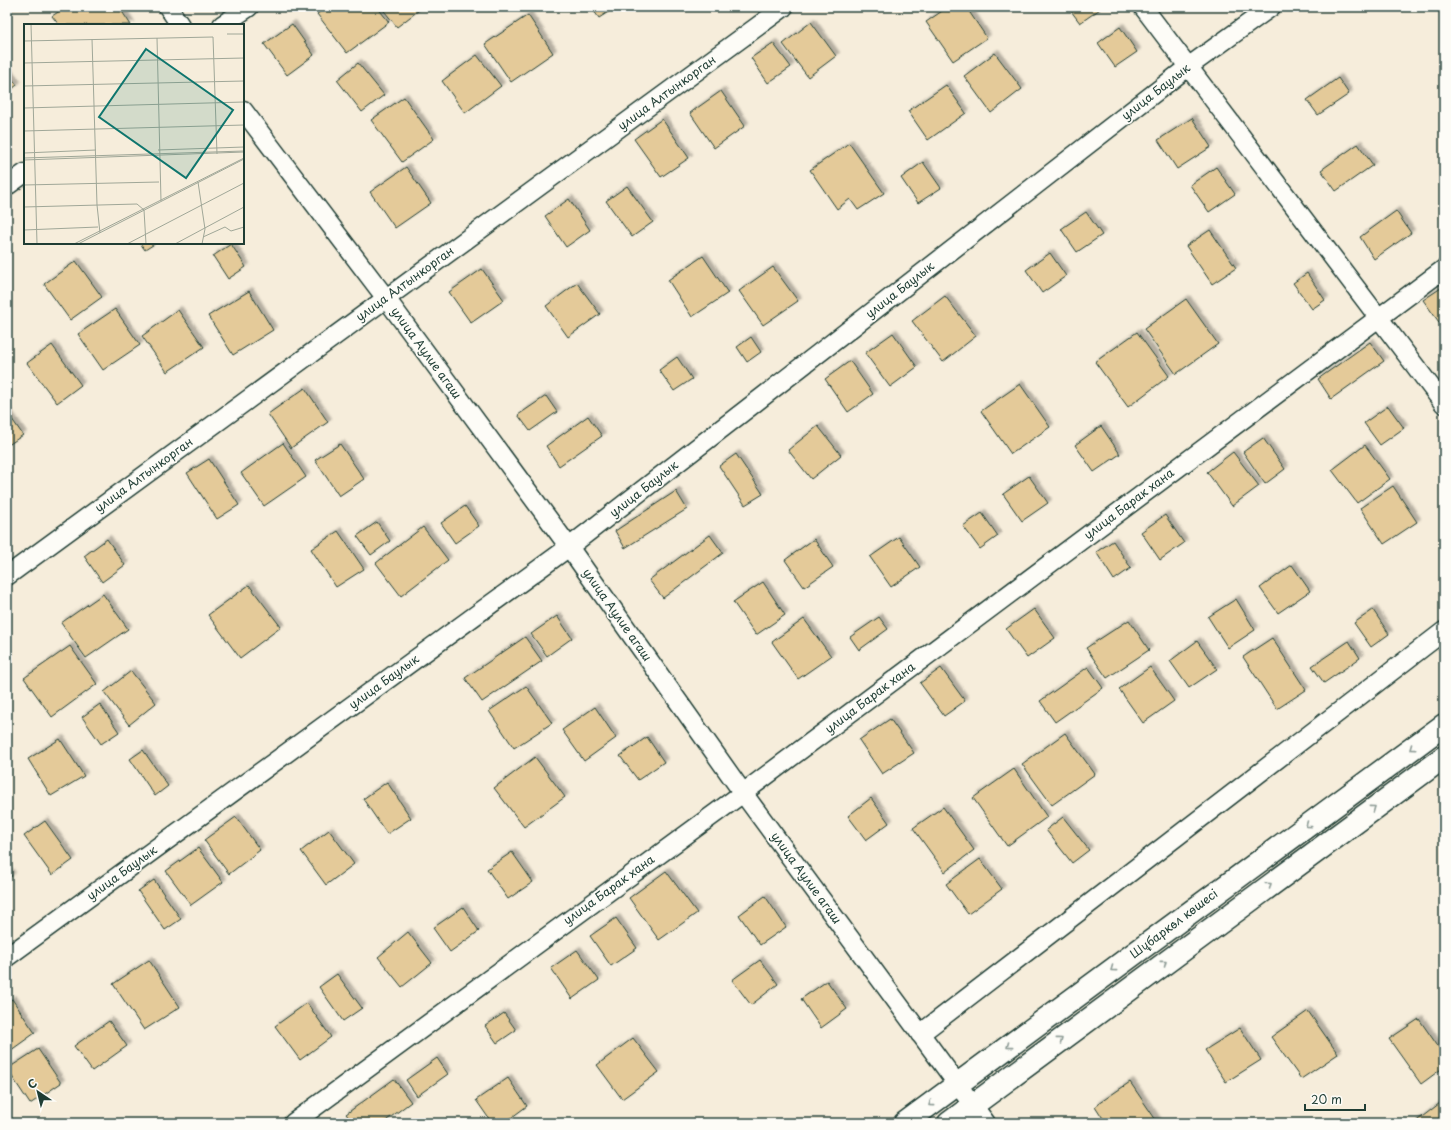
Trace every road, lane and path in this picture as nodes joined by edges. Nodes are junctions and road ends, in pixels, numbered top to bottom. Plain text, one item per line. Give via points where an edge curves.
1 (168, 7) edge
2 (249, 7) edge
3 (784, 7) edge
4 (1143, 7) edge
5 (1271, 7) edge
6 (179, 24) edge
7 (224, 24) edge
8 (1188, 67) junction
9 (244, 111) edge
10 (24, 174) edge
11 (7, 186) edge
12 (1444, 269) edge
13 (386, 298) junction
14 (1378, 318) junction
15 (1444, 404) edge
16 (569, 547) junction
17 (7, 576) edge
18 (1444, 631) edge
19 (1444, 725) edge
20 (1444, 757) edge
21 (743, 792) junction
22 (7, 957) edge
23 (920, 1034) junction
24 (957, 1084) junction
25 (972, 1106) junction
26 (293, 1123) edge
27 (905, 1123) edge
28 (949, 1123) edge
29 (986, 1123) edge

1 - 6 street
2 - 7 street
3 - 13 street, улица Алтынкорган
4 - 8 street
5 - 8 street, улица Баулык
8 - 14 street
8 - 16 street, улица Баулык
9 - 13 street, улица Аулие агаш
10 - 11 street
12 - 14 street, улица Барак хана
13 - 16 street, улица Аулие агаш
13 - 17 street, улица Алтынкорган
14 - 15 street
14 - 21 street, улица Барак хана
16 - 21 street, улица Аулие агаш
16 - 22 street, улица Баулык
18 - 23 street
19 -> 24 street, Шұбаркөл көшесі
25 -> 20 street, Шұбаркөл көшесі
21 - 23 street, улица Аулие агаш
21 - 26 street, улица Барак хана
23 - 24 street, улица Аулие агаш
24 - 25 street, улица Аулие агаш
24 -> 27 street, Шұбаркөл көшесі
25 - 28 street, Шұбаркөл көшесі
25 - 29 street, улица Аулие агаш

